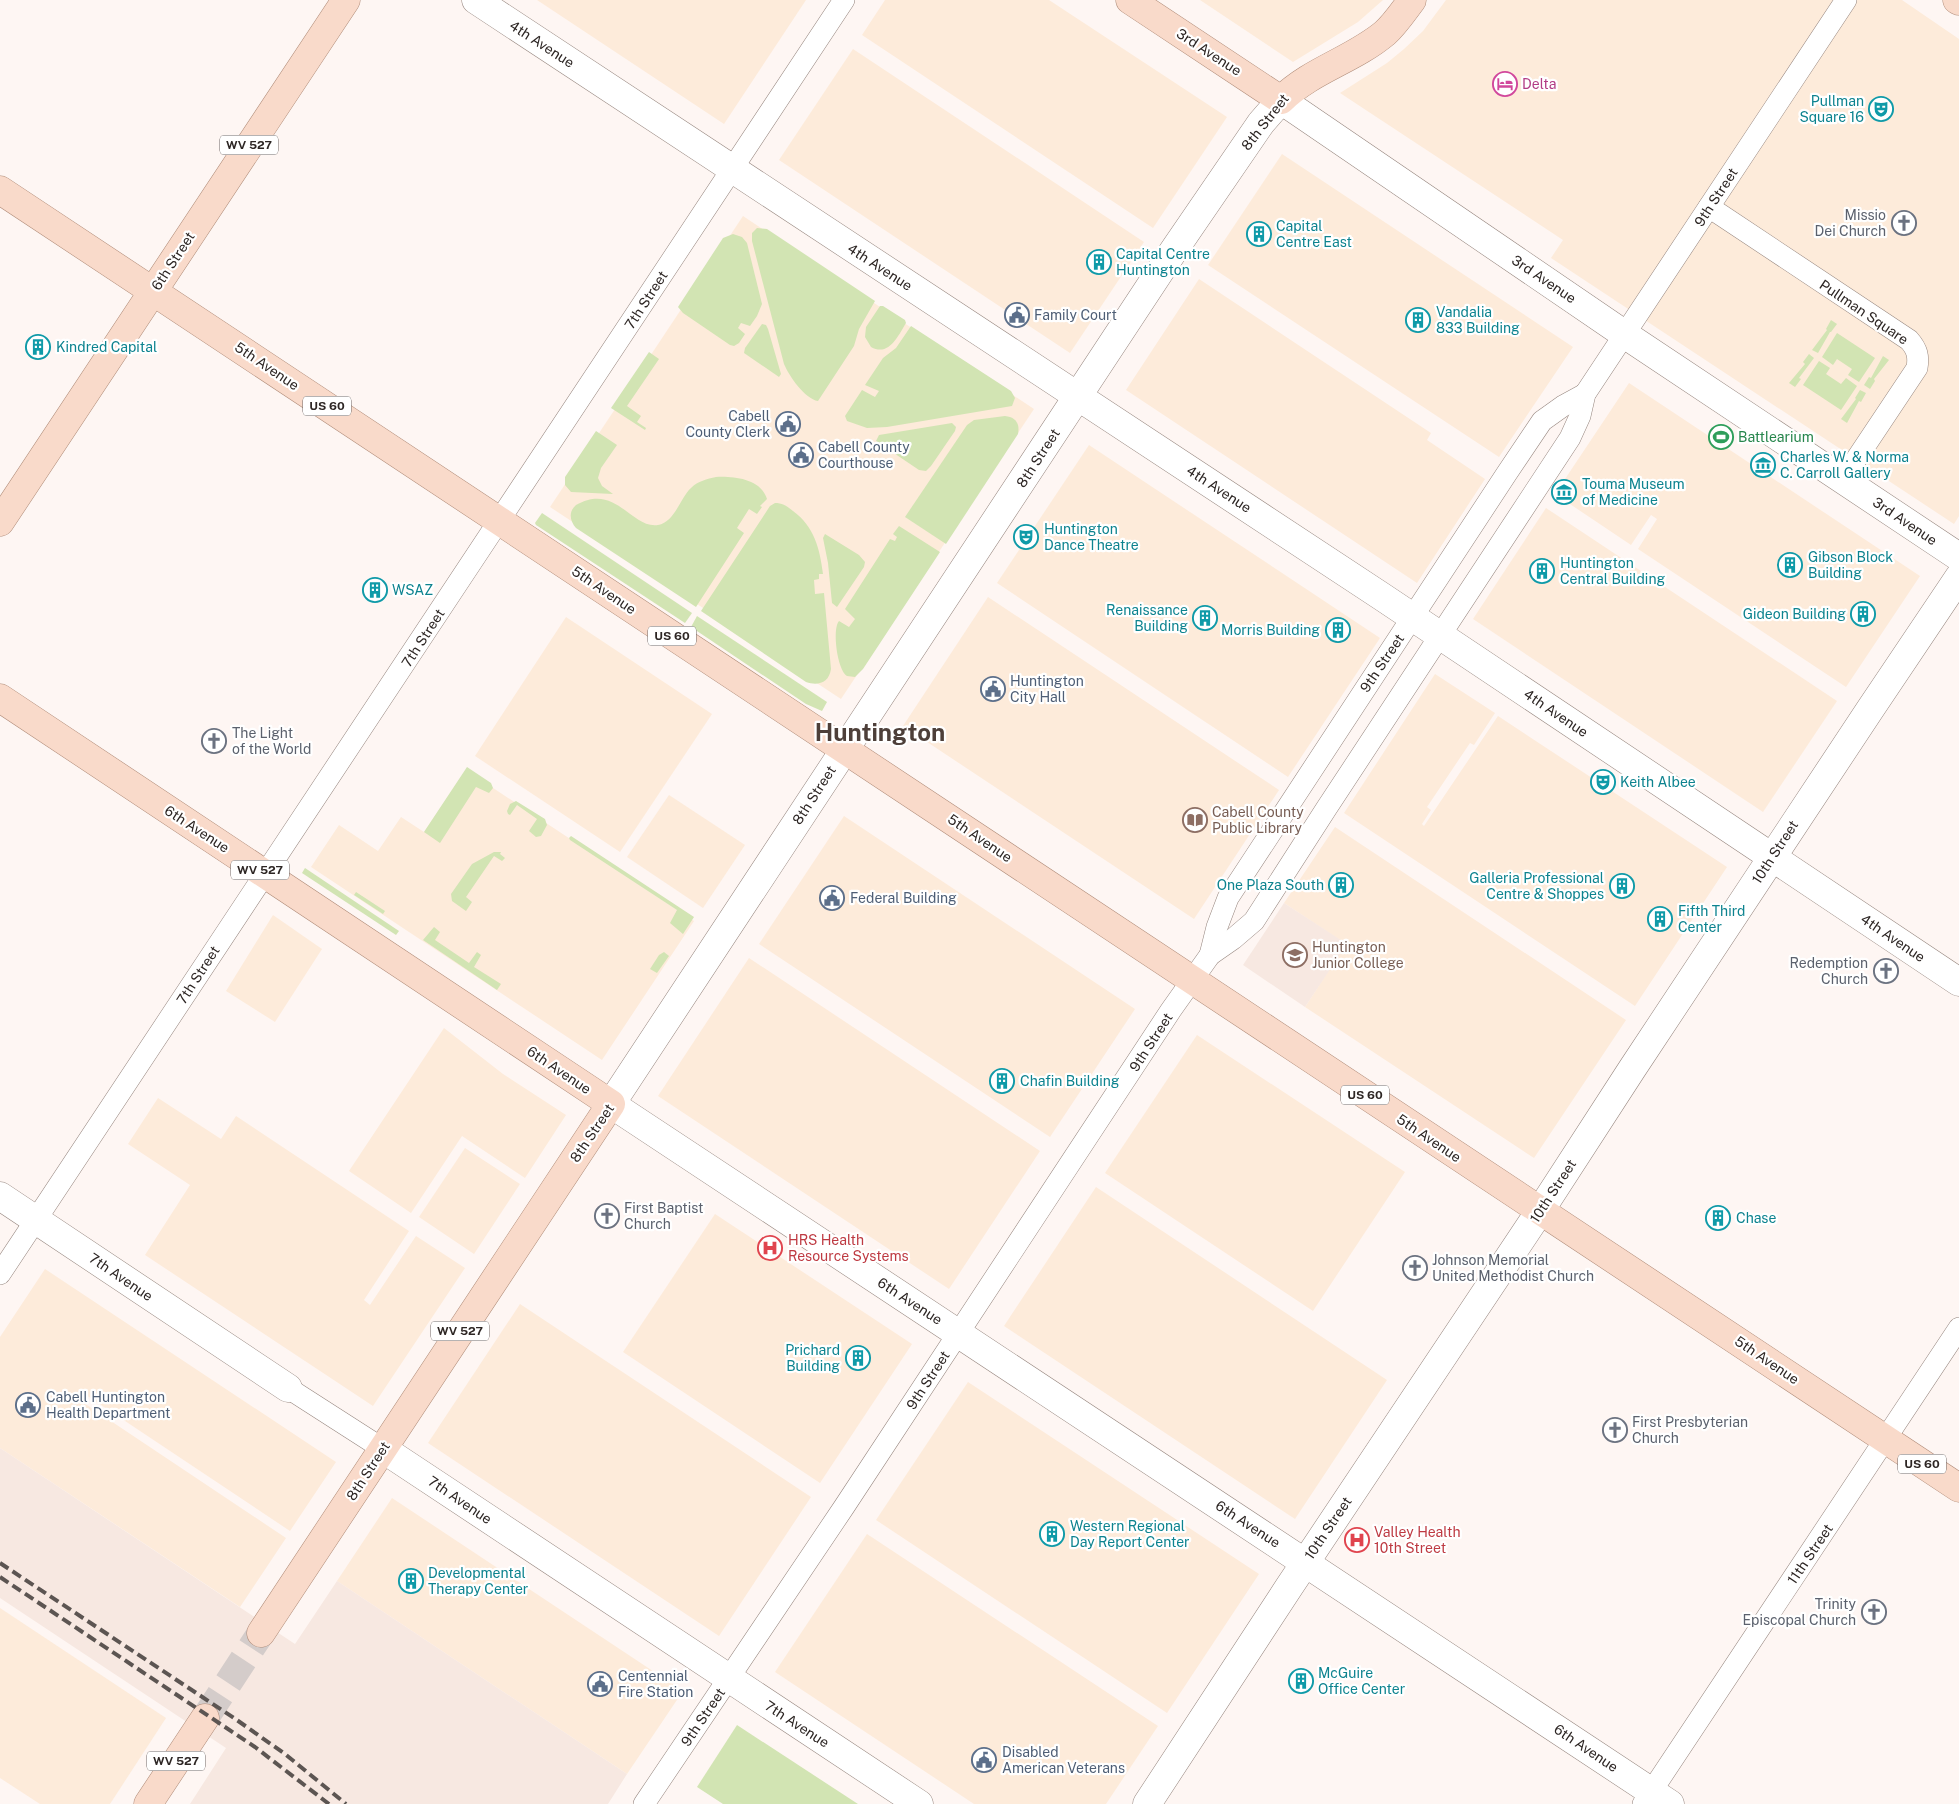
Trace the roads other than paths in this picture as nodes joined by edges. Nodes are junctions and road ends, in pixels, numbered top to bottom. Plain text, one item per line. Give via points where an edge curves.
1 (346, 0) edge
2 (476, 0) edge
3 (844, 0) edge
4 (1130, 0) edge
5 (1412, 0) edge
6 (1846, 0) edge
7 (1280, 100) junction
8 (732, 168) junction
9 (0, 190) edge
10 (1709, 207) junction
11 (153, 290) junction
12 (1624, 334) junction
13 (1585, 394) junction
14 (1078, 397) junction
15 (1843, 479) junction
16 (501, 521) junction
17 (0, 522) edge
18 (1959, 557) edge
19 (1959, 577) edge
20 (1412, 617) junction
21 (1440, 636) junction
22 (0, 698) edge
23 (845, 749) junction
24 (1772, 857) junction
25 (265, 873) junction
26 (1210, 955) junction
27 (1192, 980) junction
28 (1959, 982) edge
29 (611, 1104) junction
30 (0, 1196) edge
31 (1540, 1211) junction
32 (36, 1220) junction
33 (0, 1274) edge
34 (1959, 1328) edge
35 (958, 1333) junction
36 (288, 1388) joint
37 (1886, 1439) junction
38 (382, 1449) junction
39 (1959, 1488) edge
40 (1305, 1562) junction
41 (261, 1633) tunnel mouth
42 (729, 1679) junction
43 (205, 1718) tunnel mouth
44 (1655, 1800) edge
45 (148, 1804) edge
46 (644, 1804) edge
47 (919, 1804) edge
48 (1147, 1804) edge

1 - 11 main road, 6th Street / WV 527
2 - 8 street, 4th Avenue
3 - 8 street, 7th Street
4 - 7 main road, 3rd Avenue
5 - 7 main road, 8th Street via 1398,19 1370,44 1308,78
6 - 10 street, 9th Street
7 - 12 street, 3rd Avenue
7 - 14 street, 8th Street via 1216,188
8 - 14 street, 4th Avenue
8 - 16 street, 7th Street
9 - 11 main road, 5th Avenue / US 60
10 - 12 street, 9th Street
10 - 15 street, Pullman Square via 1909,340 1916,348 1917,368
11 - 16 main road, 5th Avenue / US 60
11 - 17 main road, 6th Street / WV 527
12 - 13 street, 9th Street
12 - 15 street, 3rd Avenue
13 - 20 street, 9th Street via 1542,421
13 - 21 street, 9th Street via 1570,438
14 - 20 street, 4th Avenue
14 - 23 street, 8th Street
15 - 18 street, 3rd Avenue
16 - 23 main road, 5th Avenue / US 60
16 - 25 street, 7th Street
19 - 24 street, 10th Street
20 - 21 street, 4th Avenue
20 - 26 street, 9th Street via 1228,898
21 - 24 street, 4th Avenue
21 - 26 street, 9th Street via 1254,921
22 - 25 main road, 6th Avenue / WV 527
23 - 27 main road, 5th Avenue / US 60
23 - 29 street, 8th Street
24 - 28 street, 4th Avenue
24 - 31 street, 10th Street
25 - 29 main road, 6th Avenue / WV 527
25 - 32 street, 7th Street
26 - 27 street, 9th Street
27 - 31 main road, 5th Avenue / US 60
27 - 35 street, 9th Street
29 - 35 street, 6th Avenue
29 - 38 main road, 8th Street / WV 527
30 - 32 street, 7th Avenue
31 - 37 main road, 5th Avenue / US 60
31 - 40 street, 10th Street
32 - 33 street, 7th Street
32 - 36 street, 7th Avenue
34 - 37 street, 11th Street
35 - 40 street, 6th Avenue
35 - 42 street, 9th Street
36 - 38 street, 7th Avenue
37 - 39 main road, 5th Avenue / US 60
37 - 44 street, 11th Street
38 - 41 main road, 8th Street / WV 527
38 - 42 street, 7th Avenue
40 - 44 street, 6th Avenue
40 - 48 street, 10th Street
42 - 46 street, 9th Street
42 - 47 street, 7th Avenue
43 - 45 main road, WV 527

